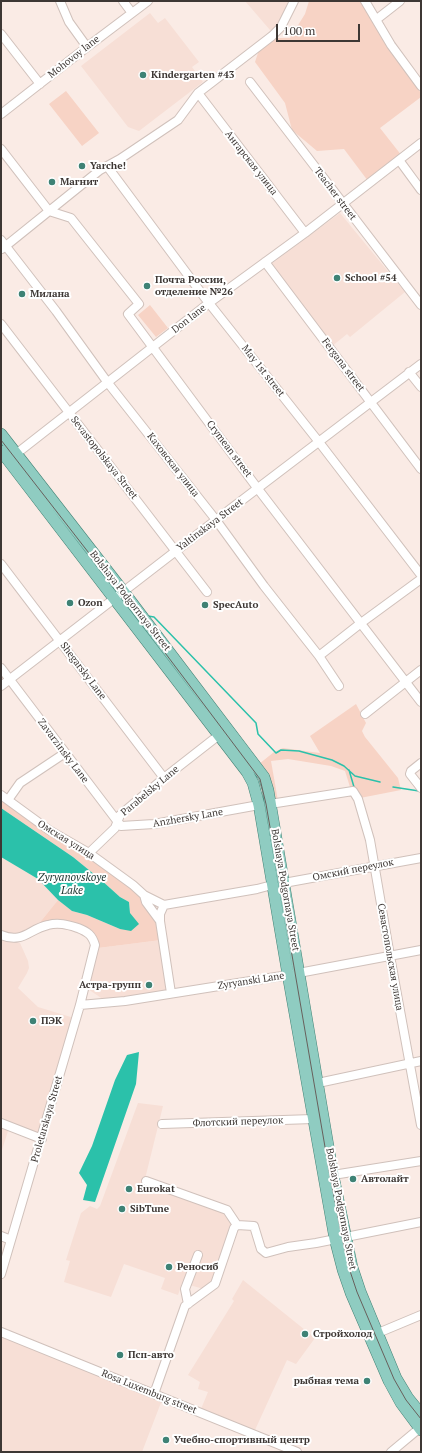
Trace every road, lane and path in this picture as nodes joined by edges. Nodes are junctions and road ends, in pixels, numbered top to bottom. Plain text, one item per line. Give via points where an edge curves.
1 (60, 1) edge
2 (123, 1) edge
3 (148, 1) edge
4 (294, 1) edge
5 (366, 1) edge
6 (400, 1) edge
7 (132, 13) junction
8 (377, 19) junction
9 (1, 34) edge
10 (86, 47) junction
11 (421, 69) edge
12 (414, 75) junction
13 (250, 82) dead end
14 (40, 84) junction
15 (421, 86) edge
16 (198, 93) junction
17 (1, 114) edge
18 (421, 143) edge
19 (1, 149) edge
20 (399, 160) junction
21 (107, 166) junction
22 (421, 190) edge
23 (343, 205) junction
24 (49, 211) junction
25 (305, 233) junction
26 (2, 245) edge
27 (265, 262) junction
28 (210, 303) junction
29 (421, 305) edge
30 (1, 324) edge
31 (153, 347) junction
32 (421, 364) edge
33 (409, 372) junction
34 (108, 382) junction
35 (421, 387) edge
36 (370, 403) junction
37 (69, 412) junction
38 (1, 434) edge
39 (319, 442) junction
40 (6, 456) edge
41 (421, 469) edge
42 (258, 489) junction
43 (216, 520) junction
44 (176, 550) junction
45 (1, 564) edge
46 (421, 575) edge
47 (421, 579) edge
48 (123, 591) junction
49 (207, 592) dead end
50 (113, 598) junction
51 (361, 623) junction
52 (60, 641) junction
53 (320, 656) junction
54 (1, 668) edge
55 (421, 670) edge
56 (10, 680) junction
57 (406, 682) junction
58 (1, 686) edge
59 (340, 686) dead end
60 (421, 702) edge
61 (365, 714) dead end
62 (219, 735) junction
63 (65, 753) junction
64 (421, 763) edge
65 (164, 778) junction
66 (421, 788) edge
67 (353, 791) joint
68 (4, 798) edge
69 (265, 805) junction
70 (118, 822) junction
71 (89, 853) junction
72 (421, 858) edge
73 (374, 866) junction
74 (284, 883) junction
75 (272, 885) junction
76 (144, 896) junction
77 (164, 905) junction
78 (160, 921) junction
79 (1, 935) edge
80 (421, 950) edge
81 (390, 956) junction
82 (300, 973) junction
83 (288, 975) junction
84 (171, 993) junction
85 (80, 1005) junction
86 (421, 1061) edge
87 (410, 1063) junction
88 (318, 1083) junction
89 (313, 1119) junction
90 (1, 1123) edge
91 (162, 1124) dead end
92 (421, 1125) edge
93 (42, 1139) junction
94 (421, 1161) edge
95 (334, 1175) junction
96 (146, 1181) dead end
97 (421, 1222) edge
98 (237, 1225) junction
99 (1, 1236) edge
100 (340, 1238) junction
101 (11, 1240) junction
102 (198, 1255) dead end
103 (1, 1274) edge
104 (188, 1304) junction
105 (421, 1315) edge
106 (1, 1332) edge
107 (378, 1333) junction
108 (154, 1394) junction
109 (421, 1414) edge
110 (421, 1428) edge
111 (297, 1452) edge
112 (391, 1452) edge

1 - 10 street via 69,22
2 - 7 street
3 - 7 street, Mohovoy lane
4 - 16 street via 280,28 272,36
5 - 8 street
6 - 8 street
7 - 10 street, Mohovoy lane
8 - 12 street via 391,46
9 - 14 street
10 - 14 street, Mohovoy lane
11 - 12 street
12 - 15 street
13 - 23 street, Teacher street
14 - 17 street, Mohovoy lane
16 - 21 street via 178,120
16 - 25 street, Ангарская улица
18 - 20 street, Don lane
19 - 24 street
20 - 22 street
20 - 23 street, Don lane
21 - 24 street
21 - 28 street, May 1st street
23 - 25 street, Don lane
23 - 29 street, Teacher street
24 - 26 street
24 - 31 street, Crymean street via 71,218 139,304 128,314
25 - 27 street, Don lane
26 - 34 street, Каховская улица via 56,311
27 - 28 street, Don lane
27 - 36 street, Fergana street
28 - 31 street, Don lane
28 - 39 street, May 1st street
30 - 37 street, Sevastopolskaya Street
31 - 34 street, Don lane
31 - 42 street, Crymean street
32 - 33 street, Yaltinskaya Street
33 - 35 street
33 - 36 street, Yaltinskaya Street
34 - 37 street, Don lane
34 - 43 street, Каховская улица
36 - 39 street, Yaltinskaya Street
36 - 41 street, Fergana street
37 - 40 street, Don lane
37 - 44 street, Sevastopolskaya Street
38 - 40 main road, Bolshaya Podgornaya Street
39 - 42 street, Yaltinskaya Street
39 - 46 street, May 1st street
40 - 48 main road, Bolshaya Podgornaya Street
40 - 50 main road, Bolshaya Podgornaya Street
42 - 43 street, Yaltinskaya Street
42 - 51 street, Crymean street
43 - 44 street, Yaltinskaya Street
43 - 53 street, Каховская улица
44 - 48 street, Yaltinskaya Street
44 - 49 street, Sevastopolskaya Street
45 - 52 street, Shegarsky Lane
47 - 51 street
48 - 50 street, Yaltinskaya Street
48 - 69 main road, Bolshaya Podgornaya Street via 264,777
50 - 52 street, Yaltinskaya Street
50 - 62 main road, Bolshaya Podgornaya Street
51 - 53 street
51 - 57 street, Crymean street
52 - 56 street, Yaltinskaya Street
52 - 65 street, Shegarsky Lane
53 - 59 street, Каховская улица
54 - 56 street, Zavarzinsky Lane
55 - 57 street
56 - 58 street, Yaltinskaya Street
56 - 63 street, Zavarzinsky Lane
57 - 60 street, Crymean street
57 - 61 street
62 - 65 street, Parabelsky Lane
62 - 69 main road, Bolshaya Podgornaya Street via 250,777
63 - 68 street via 20,783
63 - 70 street, Zavarzinsky Lane
64 - 66 street via 410,774
65 - 70 street, Parabelsky Lane via 120,815
67 - 69 street, Anzhersky Lane
67 - 73 street, Севастопольская улица via 358,799 370,840
68 - 71 street, Омская улица via 49,830
69 - 70 street, Anzhersky Lane via 154,824 121,826
69 - 74 main road, Bolshaya Podgornaya Street
69 - 75 main road, Bolshaya Podgornaya Street
70 - 71 street, Parabelsky Lane
71 - 76 street, Омская улица
72 - 73 street, Омский переулок
73 - 74 street, Омский переулок
73 - 81 street, Севастопольская улица
74 - 82 main road, Bolshaya Podgornaya Street
75 - 77 street
75 - 83 main road, Bolshaya Podgornaya Street
76 - 77 street
76 - 78 street, Омская улица
77 - 78 street
78 - 84 street, Омская улица
79 - 85 street, Proletarskaya Street via 14,939 47,925 62,923 86,931 92,936 95,945
80 - 81 street, Zyryanski Lane
81 - 82 street, Zyryanski Lane
81 - 87 street, Севастопольская улица
82 - 83 street, Zyryanski Lane
82 - 88 main road, Bolshaya Podgornaya Street
83 - 84 street, Zyryanski Lane
83 - 89 main road, Bolshaya Podgornaya Street
84 - 85 street, Zyryanski Lane
85 - 93 street, Proletarskaya Street
86 - 87 street
87 - 88 street
87 - 92 street, Севастопольская улица
88 - 95 main road, Bolshaya Podgornaya Street
89 - 91 street, Флотский переулок
89 - 100 main road, Bolshaya Podgornaya Street
90 - 93 street
93 - 101 street, Proletarskaya Street
94 - 95 street
95 - 100 main road, Bolshaya Podgornaya Street
96 - 98 street via 227,1210
97 - 100 street
98 - 100 street via 254,1226 261,1249 266,1253
98 - 104 street via 215,1284
99 - 101 street
100 - 107 main road, Bolshaya Podgornaya Street
100 - 110 main road, Bolshaya Podgornaya Street via 343,1270 351,1294 389,1381 401,1403
101 - 103 street, Proletarskaya Street
102 - 104 street via 185,1289
104 - 108 street via 185,1306
105 - 107 street
106 - 108 street, Rosa Luxemburg street
107 - 109 main road, Bolshaya Podgornaya Street via 396,1378
108 - 111 street, Rosa Luxemburg street
110 - 112 street

